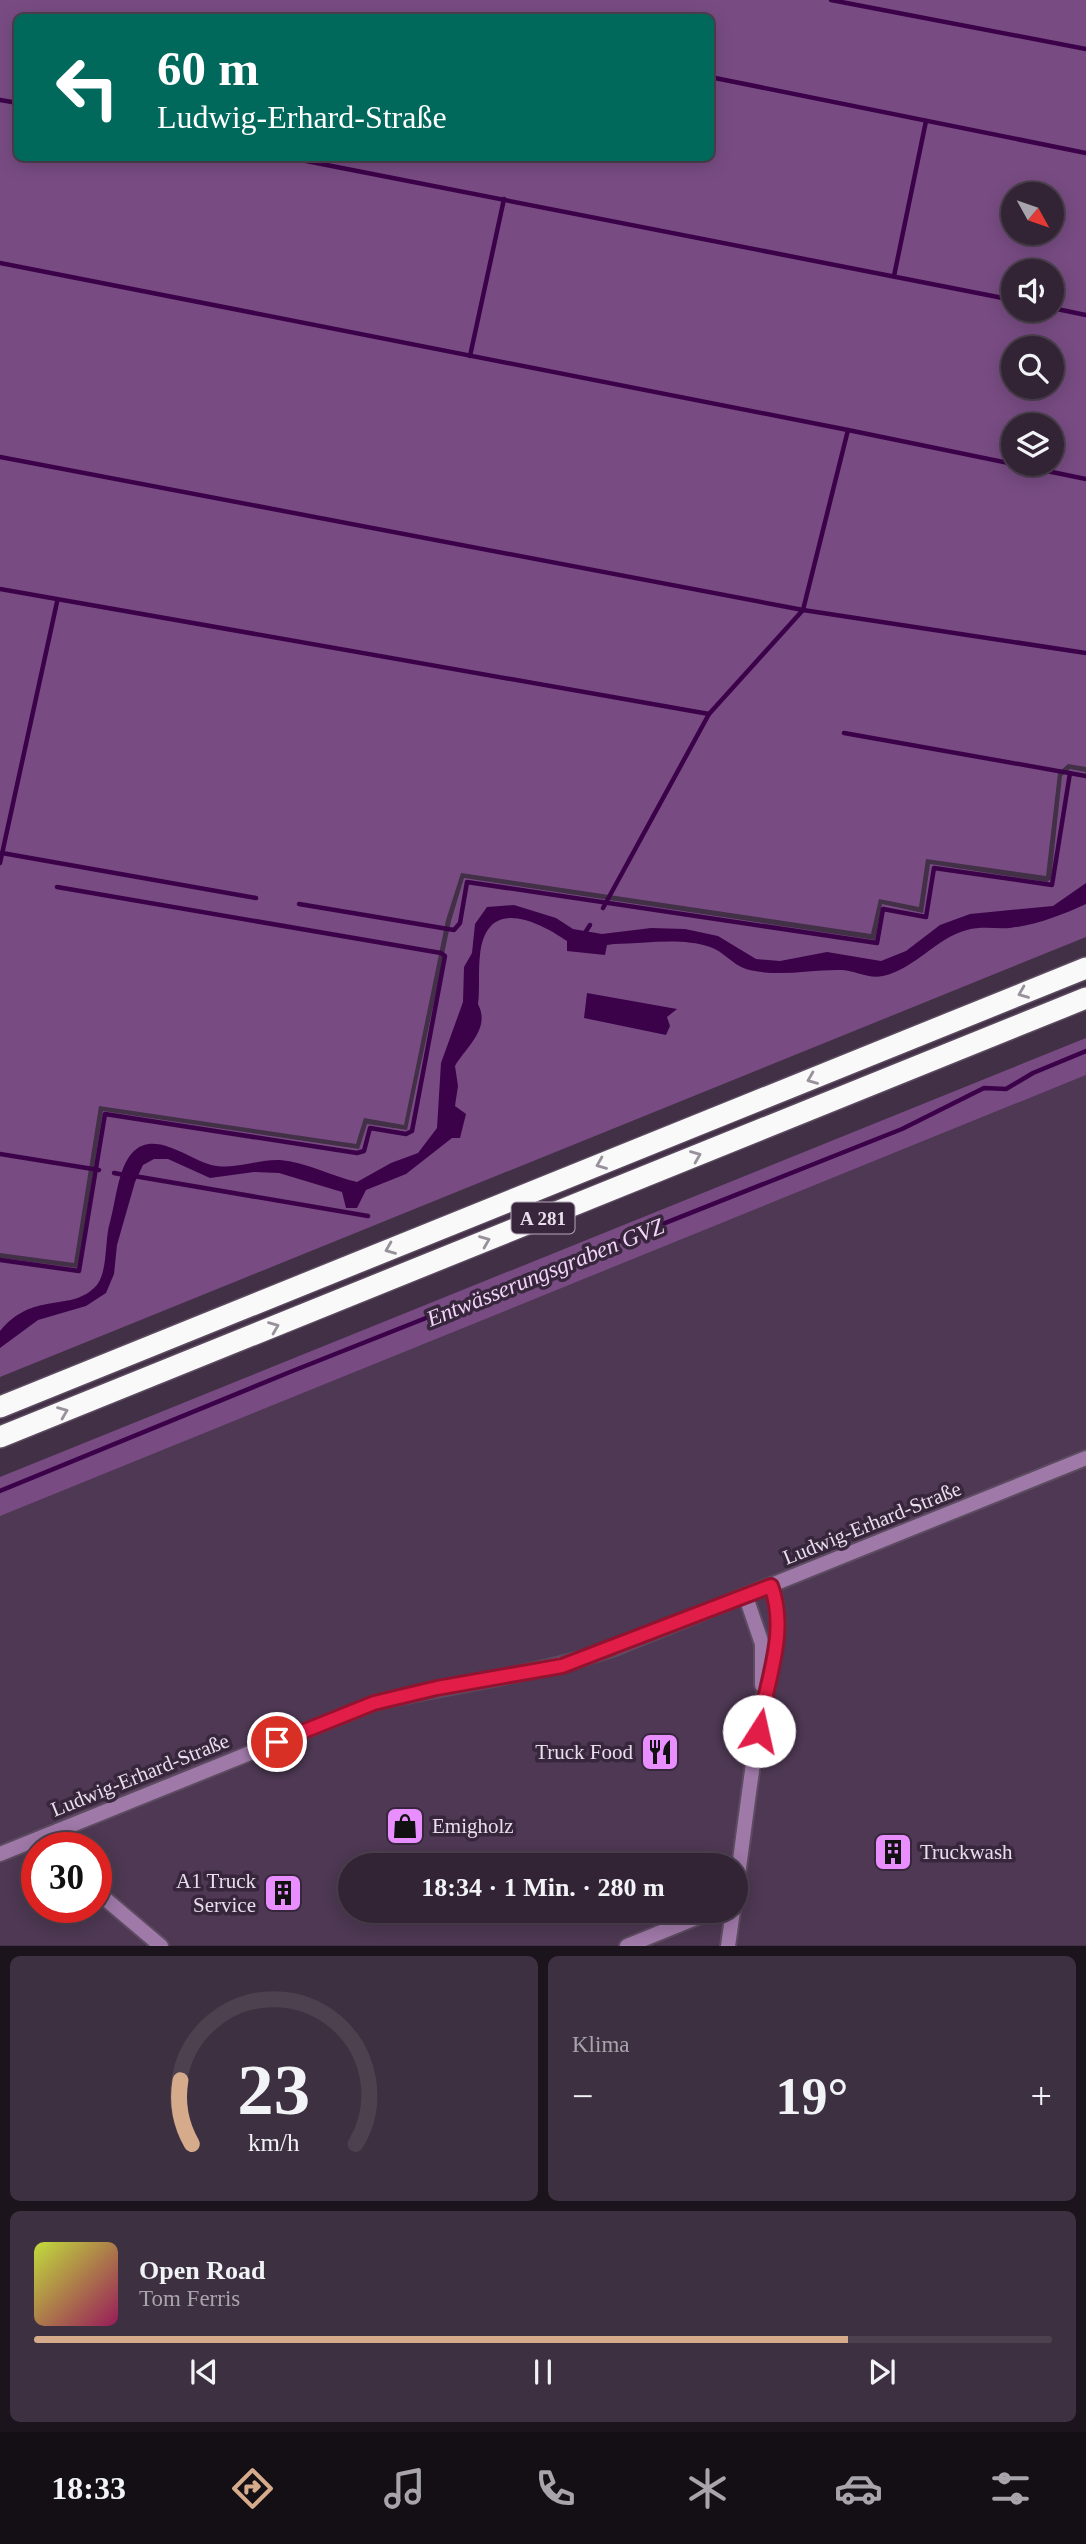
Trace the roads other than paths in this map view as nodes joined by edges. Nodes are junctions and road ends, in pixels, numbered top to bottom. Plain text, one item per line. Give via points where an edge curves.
1 (1086, 968) edge
2 (1086, 998) edge
3 (0, 1407) edge
4 (0, 1437) edge
5 (1086, 1458) edge
6 (771, 1586) junction
7 (746, 1597) junction
8 (763, 1704) junction
9 (58, 1831) joint
10 (741, 1853) edge
11 (0, 1854) edge
12 (112, 1904) edge
13 (683, 1923) edge
14 (731, 1923) edge
15 (161, 1945) edge
16 (627, 1945) edge
17 (728, 1945) edge

1 -> 3 highway, A 281
4 -> 2 highway, A 281
5 - 6 street, Ludwig-Erhard-Straße
6 - 7 street, Ludwig-Erhard-Straße
6 - 8 street via 779,1605 779,1624
7 - 8 street via 762,1644
7 - 9 street, Ludwig-Erhard-Straße via 562,1666 374,1703
8 - 10 street
9 - 11 street, Ludwig-Erhard-Straße
12 - 15 street
13 - 16 street
14 - 17 street

